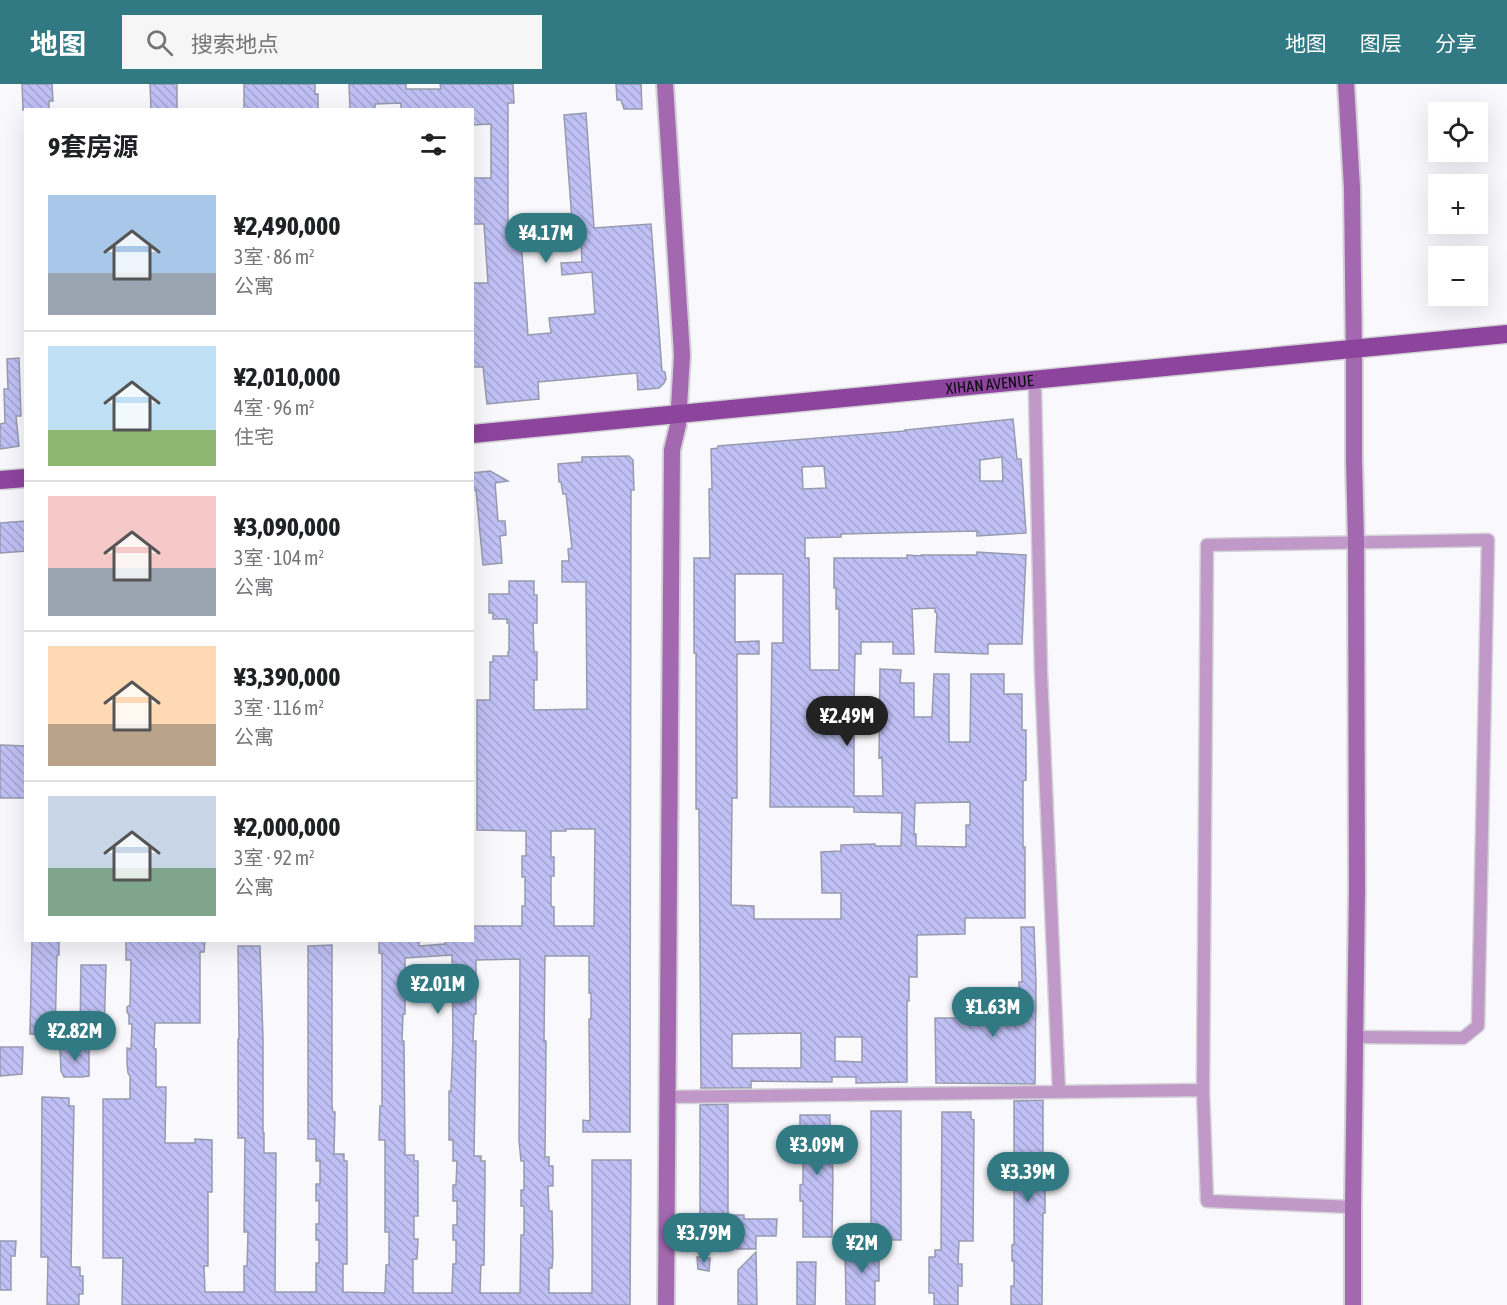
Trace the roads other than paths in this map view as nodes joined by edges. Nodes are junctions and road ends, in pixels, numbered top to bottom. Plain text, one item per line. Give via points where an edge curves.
1 (665, 84) edge
2 (1346, 84) edge
3 (1507, 334) edge
4 (1507, 345) edge
5 (1354, 354) junction
6 (1035, 391) junction
7 (678, 419) junction
8 (474, 434) edge
9 (474, 446) edge
10 (24, 478) edge
11 (0, 480) edge
12 (24, 490) edge
13 (0, 492) edge
14 (1356, 542) junction
15 (1355, 1037) junction
16 (1203, 1090) junction
17 (1059, 1092) junction
18 (667, 1097) junction
19 (1353, 1208) junction
20 (666, 1305) edge
21 (1353, 1305) edge

1 - 7 street via 682,355
2 - 5 street
3 - 5 main road, XIHAN AVENUE
4 - 5 main road, XIHAN AVENUE
5 - 6 main road, XIHAN AVENUE
5 - 7 main road, XIHAN AVENUE
5 - 14 street
6 - 7 main road, XIHAN AVENUE
6 - 17 street via 1041,673
7 - 8 main road, XIHAN AVENUE
7 - 9 main road, XIHAN AVENUE
7 - 18 street via 672,450
10 - 11 main road
12 - 13 main road
14 - 15 street
14 - 15 street via 1488,540 1478,1026 1463,1038
14 - 16 street via 1208,545
15 - 19 street
16 - 17 street
16 - 19 street via 1207,1201
17 - 18 street
18 - 20 street
19 - 21 street

